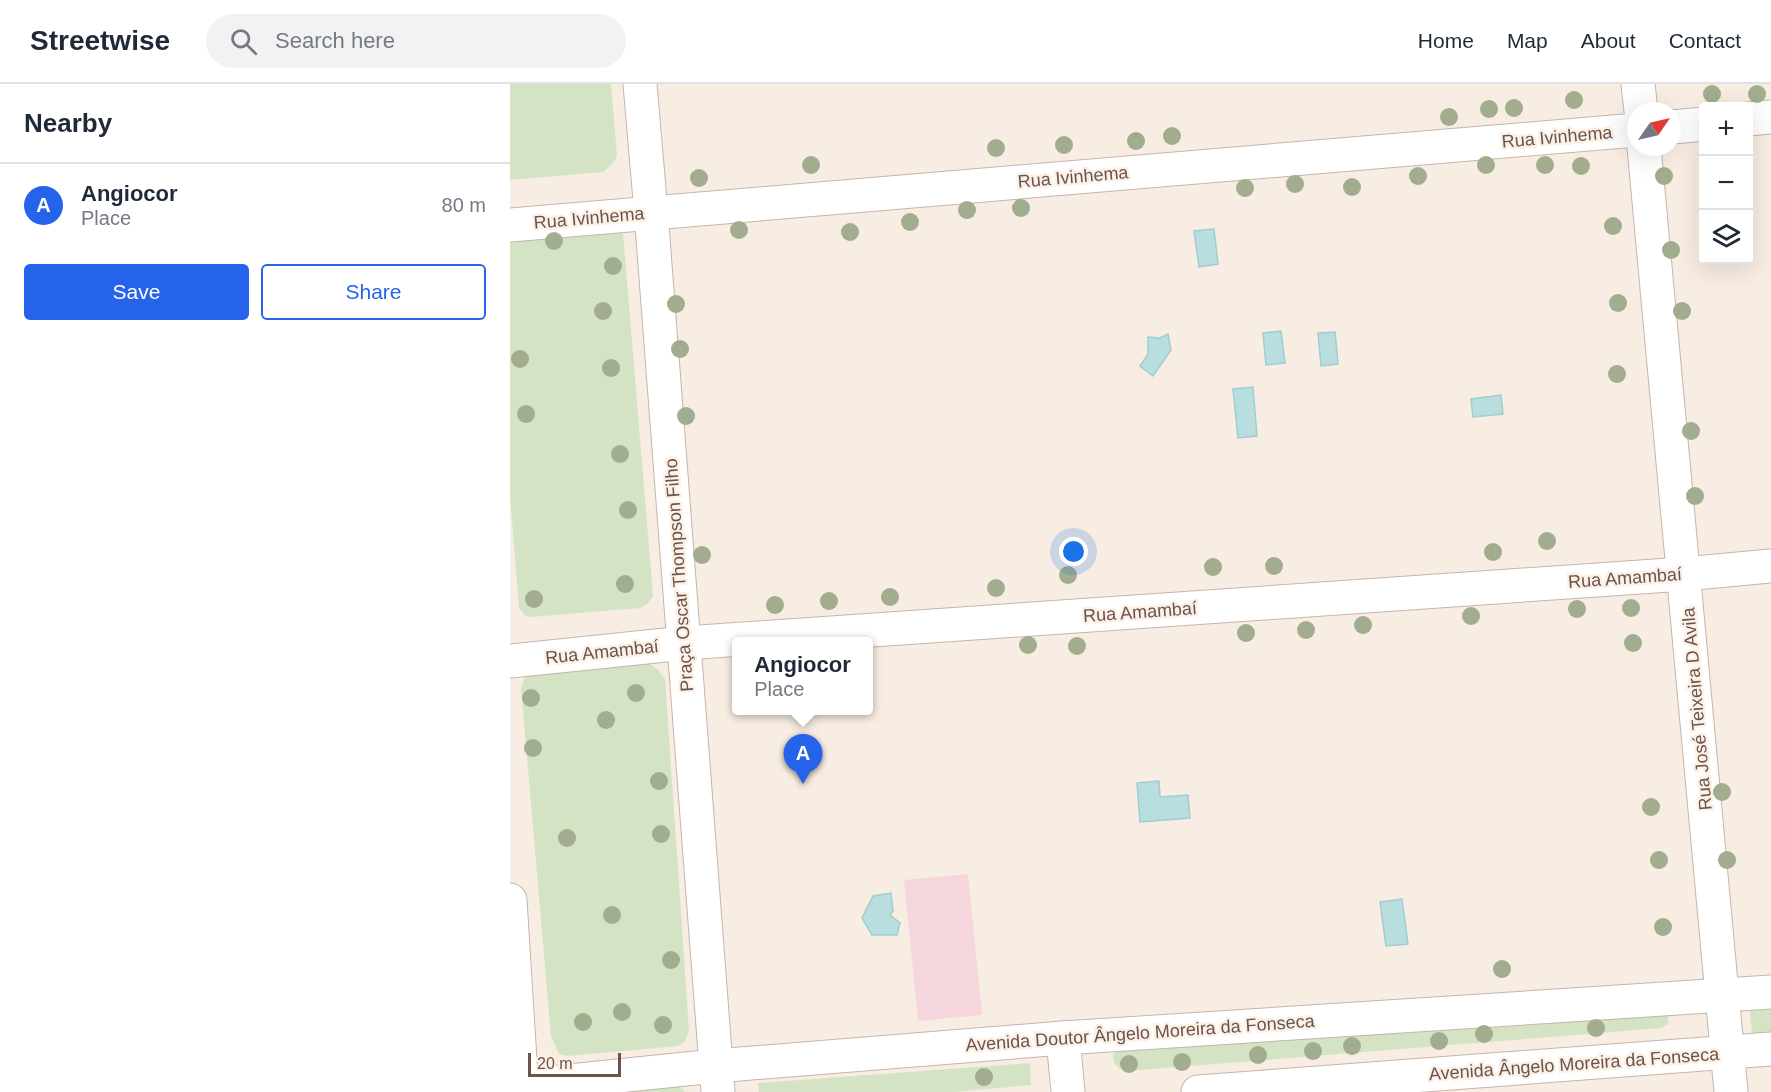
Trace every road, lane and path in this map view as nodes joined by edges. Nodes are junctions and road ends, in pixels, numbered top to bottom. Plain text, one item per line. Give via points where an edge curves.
1 (640, 84) edge
2 (1638, 84) edge
3 (1640, 102) edge
4 (1771, 117) edge
5 (1753, 119) edge
6 (1699, 124) edge
7 (1681, 126) edge
8 (1627, 131) edge
9 (1645, 156) edge
10 (651, 212) junction
11 (510, 225) edge
12 (1771, 566) edge
13 (1684, 574) junction
14 (772, 637) edge
15 (732, 640) edge
16 (685, 643) junction
17 (510, 661) edge
18 (510, 900) edge
19 (1771, 992) edge
20 (1723, 995) junction
21 (1063, 1038) junction
22 (1771, 1049) edge
23 (1728, 1053) junction
24 (717, 1079) edge
25 (518, 1088) edge
26 (1068, 1092) edge
27 (1198, 1092) edge
28 (1731, 1092) edge

1 - 10 street, Praça Oscar Thompson Filho
2 - 3 street
4 - 5 street
6 - 7 street
8 - 10 street, Rua Ivinhema
9 - 13 street, Rua José Teixeira D Avila
10 - 11 street, Rua Ivinhema
10 - 16 street, Praça Oscar Thompson Filho
12 - 13 street, Rua Amambaí
13 - 14 street, Rua Amambaí
13 - 20 street, Rua José Teixeira D Avila
15 - 16 street, Rua Amambaí
16 - 17 street, Rua Amambaí
16 - 24 street, Praça Oscar Thompson Filho
18 - 25 street
19 - 20 street, Avenida Doutor Ângelo Moreira da Fonseca
20 - 21 street, Avenida Doutor Ângelo Moreira da Fonseca
20 - 23 street, Rua José Teixeira D Avila
21 - 24 street, Avenida Doutor Ângelo Moreira da Fonseca
21 - 26 street
22 - 23 street, Avenida Ângelo Moreira da Fonseca
23 - 27 street, Avenida Ângelo Moreira da Fonseca
23 - 28 street, Rua José Teixeira D Avila
24 - 25 street, Avenida Doutor Ângelo Moreira da Fonseca

